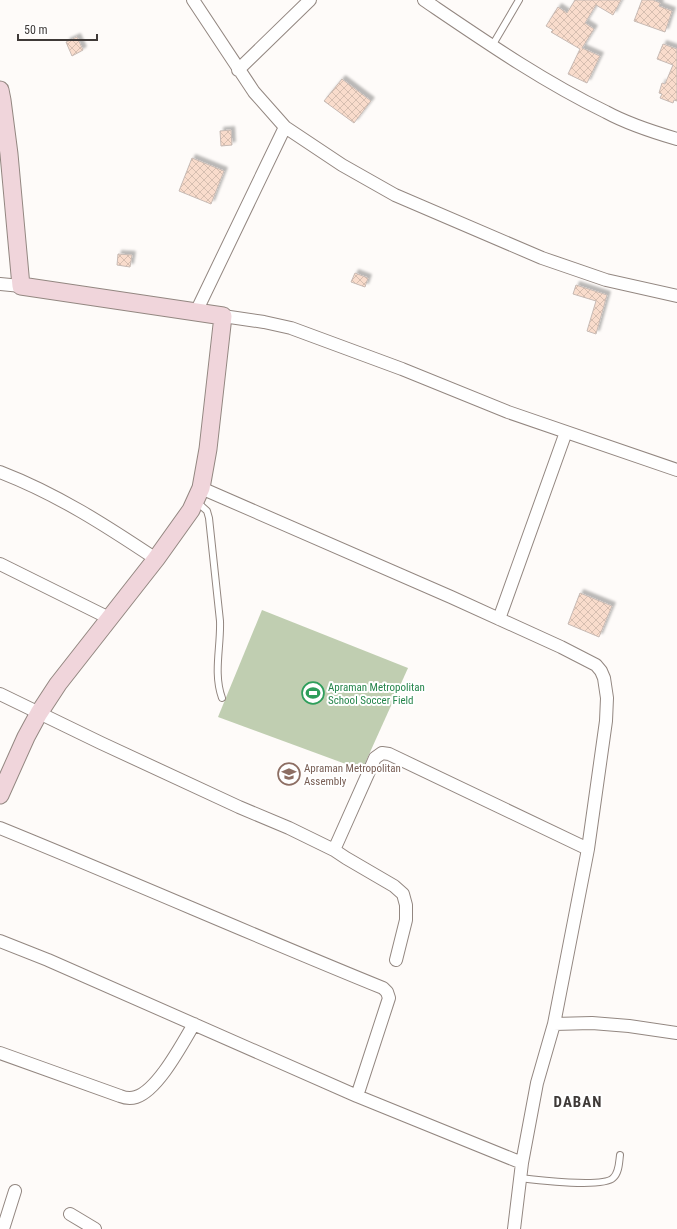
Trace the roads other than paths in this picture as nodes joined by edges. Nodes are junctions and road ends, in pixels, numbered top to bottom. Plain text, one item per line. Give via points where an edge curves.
1 (193, 0) edge
2 (310, 0) edge
3 (424, 0) edge
4 (518, 0) edge
5 (492, 46) junction
6 (238, 70) junction
7 (0, 90) edge
8 (285, 127) junction
9 (677, 139) edge
10 (0, 284) edge
11 (21, 286) junction
12 (677, 296) edge
13 (196, 312) junction
14 (224, 316) junction
15 (566, 432) junction
16 (677, 470) edge
17 (0, 472) edge
18 (198, 495) junction
19 (156, 559) junction
20 (0, 564) edge
21 (109, 618) junction
22 (500, 619) junction
23 (0, 694) edge
24 (222, 698) dead end
25 (39, 713) junction
26 (0, 795) edge
27 (0, 828) edge
28 (588, 849) junction
29 (334, 850) junction
30 (0, 941) edge
31 (396, 960) dead end
32 (194, 1024) junction
33 (554, 1024) junction
34 (677, 1033) edge
35 (0, 1053) edge
36 (357, 1096) junction
37 (620, 1155) dead end
38 (522, 1163) junction
39 (520, 1178) junction
40 (15, 1191) dead end
41 (70, 1214) dead end
42 (3, 1229) edge
43 (95, 1229) edge
44 (514, 1229) edge

1 - 6 street
2 - 6 street
3 - 5 street
4 - 5 lane
5 - 9 street via 607,113
6 - 8 street
7 - 11 street via 9,154
8 - 12 street via 342,165 395,195 542,258 606,280
8 - 13 street
10 - 11 street
11 - 13 street
13 - 14 street
14 - 15 street via 290,328
14 - 18 street via 208,449
15 - 16 street
15 - 22 street
17 - 19 street via 68,503
18 - 19 street via 191,510
18 - 22 street
18 - 24 lane via 209,518 221,634 217,675
19 - 21 street
20 - 21 street
21 - 25 street
22 - 28 street via 596,665 604,678 607,698 606,721
23 - 25 street
25 - 26 street
25 - 29 street
27 - 36 street via 383,988 389,998
28 - 29 street via 382,753 375,758
28 - 33 street
29 - 31 street via 403,894 406,920
30 - 32 street
32 - 35 street via 160,1078 136,1097 120,1096
32 - 36 street
33 - 34 street via 592,1023
33 - 38 street via 537,1083
36 - 38 street
37 - 39 lane via 618,1170 614,1178 607,1182
38 - 39 street
39 - 44 street
40 - 42 street
41 - 43 street

